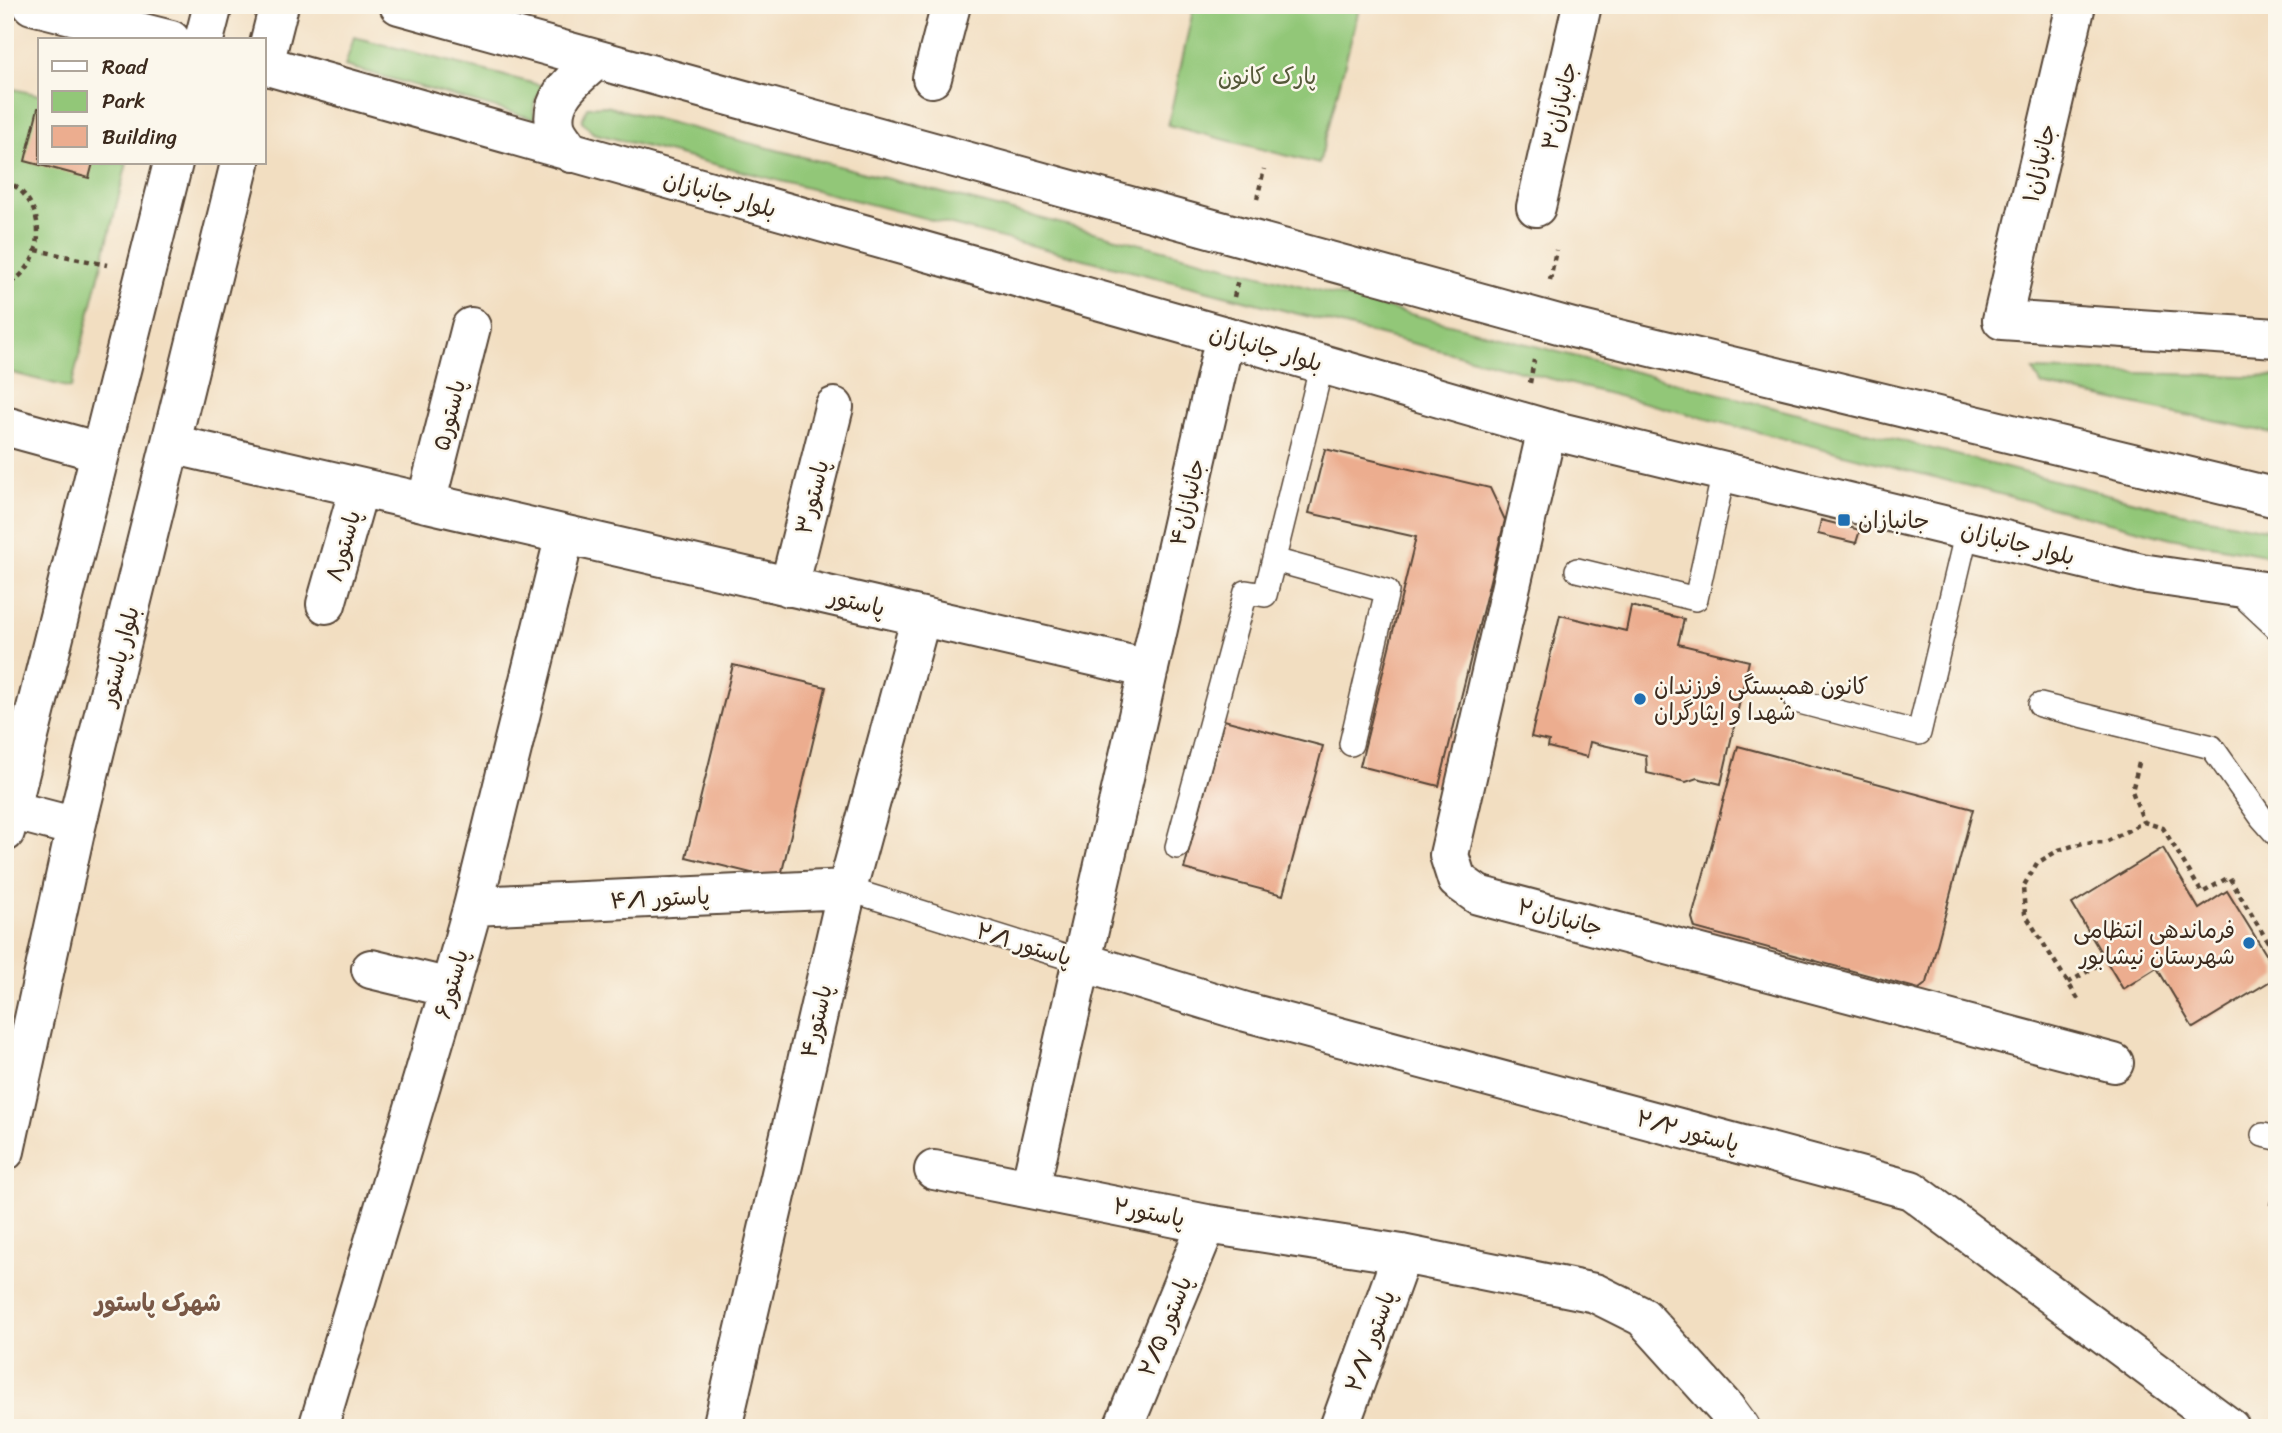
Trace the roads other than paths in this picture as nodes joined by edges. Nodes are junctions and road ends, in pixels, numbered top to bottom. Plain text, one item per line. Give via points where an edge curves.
1 (32, 5) edge
2 (213, 5) edge
3 (279, 5) edge
4 (399, 5) edge
5 (951, 5) edge
6 (1582, 5) edge
7 (2076, 5) edge
8 (163, 38) edge
9 (205, 38) edge
10 (266, 57) edge
11 (596, 60) junction
12 (266, 66) edge
13 (933, 78) dead end
14 (571, 153) junction
15 (173, 164) edge
16 (240, 164) edge
17 (1535, 206) dead end
18 (471, 327) dead end
19 (1225, 336) junction
20 (2277, 338) edge
21 (1322, 364) junction
22 (834, 407) dead end
23 (5, 426) edge
24 (1547, 429) junction
25 (171, 444) junction
26 (100, 452) junction
27 (1724, 472) junction
28 (359, 488) junction
29 (2277, 498) edge
30 (426, 503) junction
31 (1967, 531) junction
32 (565, 535) junction
33 (1274, 560) junction
34 (1577, 570) dead end
35 (789, 587) junction
36 (2267, 600) edge
37 (326, 604) dead end
38 (921, 617) junction
39 (2277, 628) edge
40 (1149, 669) junction
41 (1796, 701) dead end
42 (2040, 705) dead end
43 (1351, 744) dead end
44 (8, 821) edge
45 (76, 827) junction
46 (2277, 835) edge
47 (1177, 847) dead end
48 (847, 889) junction
49 (473, 906) junction
50 (1082, 962) junction
51 (371, 969) dead end
52 (450, 988) junction
53 (2114, 1063) dead end
54 (5, 1151) edge
55 (934, 1170) dead end
56 (1030, 1188) junction
57 (1207, 1224) junction
58 (1402, 1254) junction
59 (1728, 1422) edge
60 (318, 1428) edge
61 (722, 1428) edge
62 (1123, 1428) edge
63 (1339, 1428) edge
64 (2230, 1428) edge

1 - 8 street
2 - 9 street
3 - 10 street
4 - 11 street
5 - 13 street
6 - 17 street, جانبازان۳
7 - 20 street, جانبازان۱ via 2002,320
11 - 14 street via 557,99 556,129
11 - 29 street via 1562,326
12 - 14 street, بلوار جانبازان
14 - 19 street, بلوار جانبازان
15 - 26 street
16 - 25 street, بلوار پاستور
18 - 30 street, پاستور۵
19 - 21 street, بلوار جانبازان
19 - 40 street, جانبازان۴
21 - 24 street, بلوار جانبازان
21 - 33 lane
22 - 35 street, پاستور۳
23 - 26 street
24 - 27 street, بلوار جانبازان
24 - 53 street, جانبازان۲ via 1450,855 1457,880 1478,895
25 - 28 street, پاستور
25 - 45 street, بلوار پاستور
26 - 44 street
27 - 31 street, بلوار جانبازان
27 - 34 lane via 1696,600
28 - 30 street, پاستور
28 - 37 street, پاستور۸
30 - 32 street, پاستور
31 - 36 street, بلوار جانبازان
31 - 41 lane via 1919,733
32 - 35 street, پاستور
32 - 49 street, پاستور۶
33 - 43 lane via 1387,591
33 - 47 lane via 1265,595 1246,592
35 - 38 street, پاستور
36 - 39 lane
38 - 40 street, پاستور
38 - 48 street, پاستور۴
40 - 50 street
42 - 46 lane via 2212,747
44 - 45 street
45 - 54 street, بلوار پاستور
48 - 49 street, پاستور ۴/۱
48 - 50 lane, پاستور ۲/۱
48 - 61 street, پاستور۴
49 - 52 street, پاستور۶
50 - 56 street
50 - 64 street, پاستور ۲/۲ via 1246,1012 1911,1191
51 - 52 street
52 - 60 street, پاستور۶
55 - 56 street, پاستور۲
56 - 57 street, پاستور۲
57 - 58 street, پاستور۲
57 - 62 street, پاستور ۲/۵
58 - 59 street, پاستور۲ via 1595,1293 1643,1317
58 - 63 street, پاستور ۲/۷

